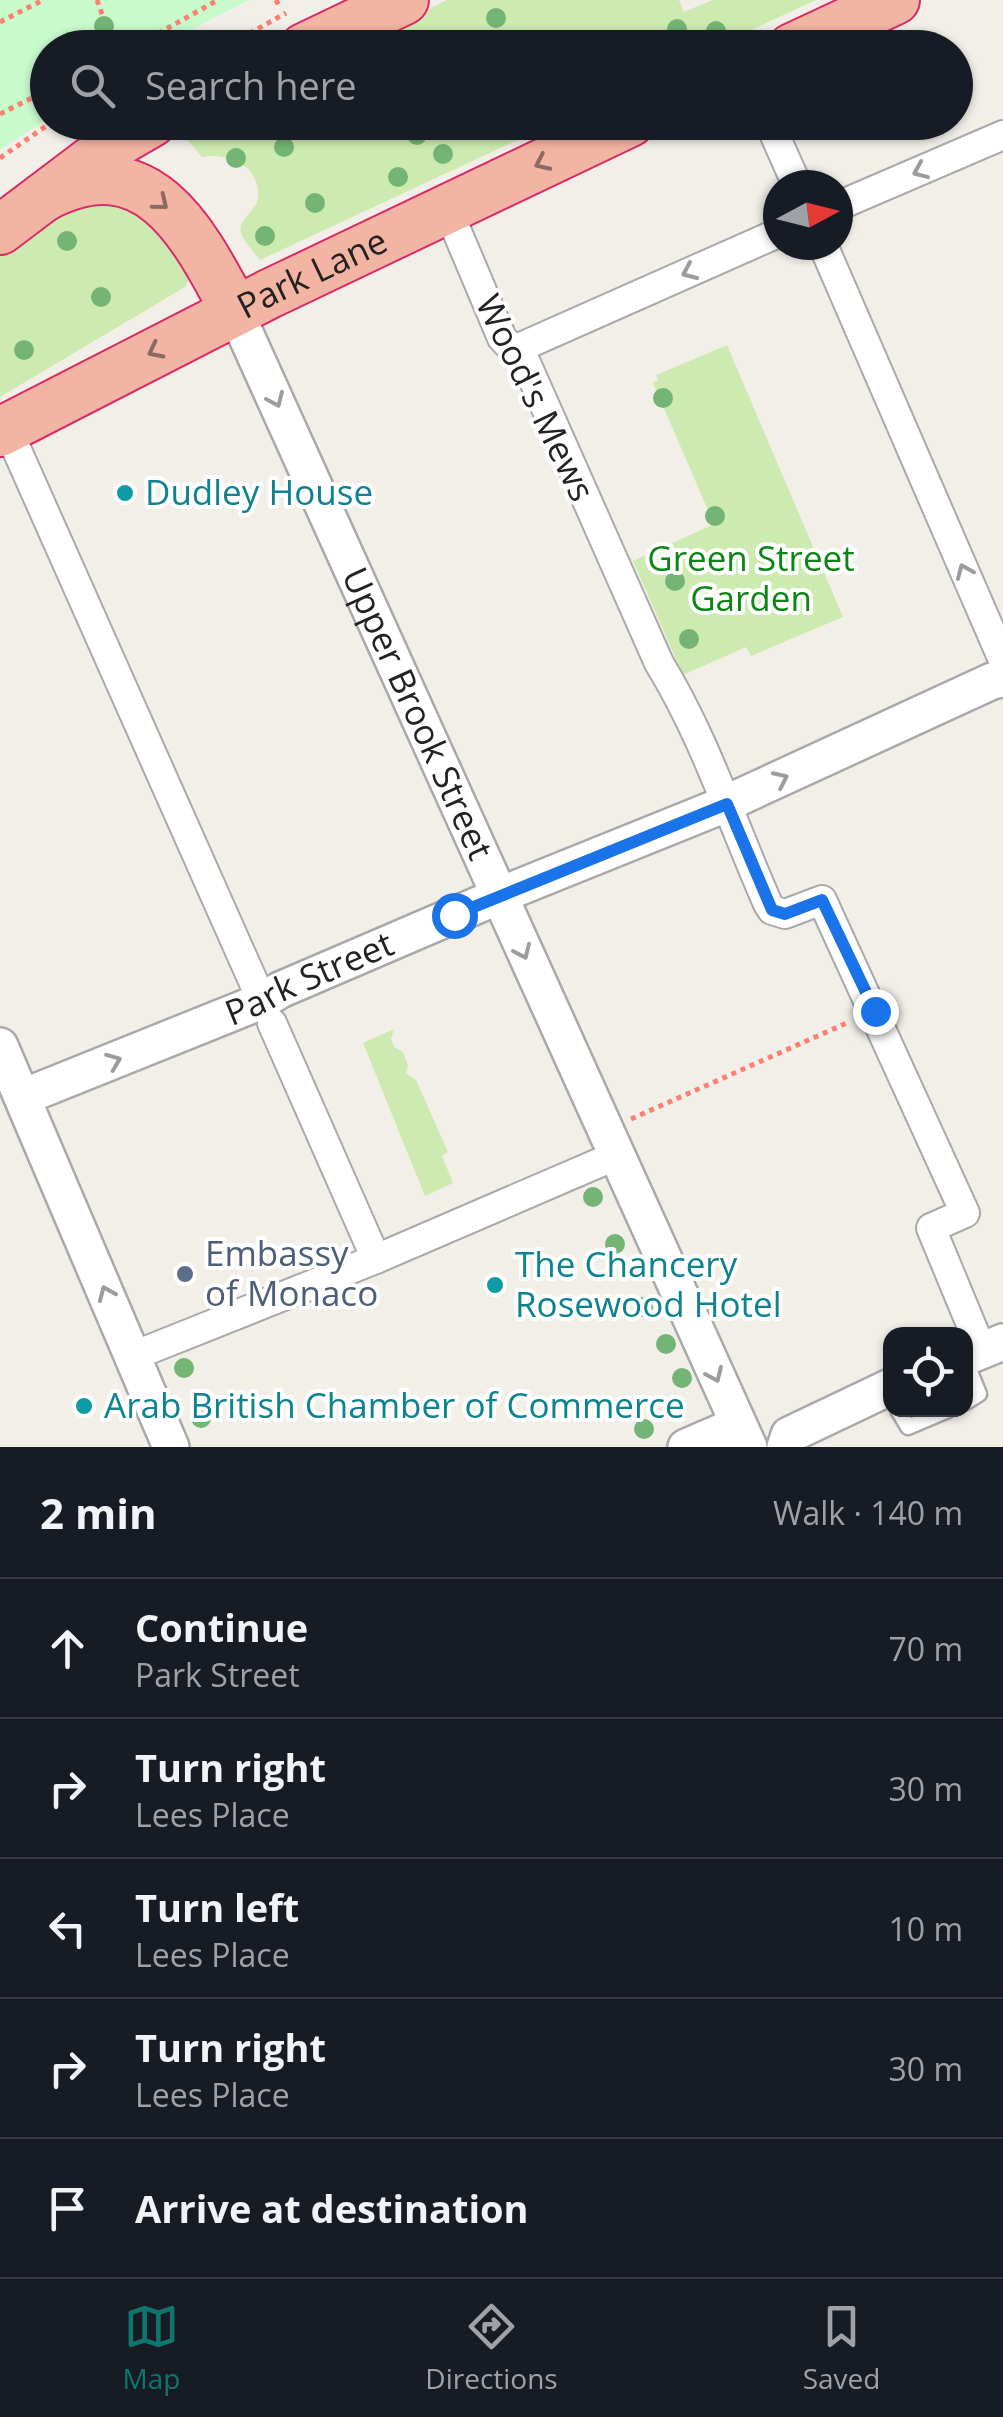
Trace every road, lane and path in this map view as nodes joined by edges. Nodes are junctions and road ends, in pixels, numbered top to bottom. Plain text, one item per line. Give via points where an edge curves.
1 (43, 0) edge
2 (97, 0) edge
3 (218, 0) edge
4 (276, 0) edge
5 (404, 0) edge
6 (895, 0) edge
7 (280, 8) dead end
8 (0, 22) edge
9 (301, 27) edge
10 (108, 30) edge
11 (164, 30) edge
12 (831, 30) edge
13 (30, 99) edge
14 (0, 114) edge
15 (1003, 135) edge
16 (30, 137) edge
17 (121, 140) edge
18 (592, 140) edge
19 (777, 140) edge
20 (0, 158) edge
21 (790, 170) edge
22 (44, 197) junction
23 (853, 200) edge
24 (447, 208) junction
25 (0, 230) edge
26 (763, 240) edge
27 (830, 260) edge
28 (235, 311) junction
29 (514, 350) junction
30 (3, 430) edge
31 (1003, 660) edge
32 (1003, 680) edge
33 (727, 804) junction
34 (498, 896) junction
35 (875, 1011) junction
36 (267, 1012) junction
37 (0, 1046) edge
38 (11, 1102) edge
39 (609, 1143) junction
40 (376, 1259) junction
41 (979, 1353) edge
42 (133, 1356) junction
43 (883, 1398) edge
44 (973, 1398) edge
45 (903, 1417) edge
46 (932, 1417) edge
47 (743, 1436) edge
48 (171, 1447) edge
49 (686, 1447) edge
50 (785, 1447) edge

1 - 8 path
2 - 10 path
3 - 11 path
4 - 7 path
5 - 9 highway
6 - 12 highway
13 - 14 path
15 -> 23 street
16 - 20 path
17 - 22 highway
18 -> 24 highway, Park Lane
19 - 21 street
22 - 25 highway
22 -> 28 highway via 87,180 144,189 193,236
24 - 28 highway, Park Lane
24 - 29 street, Wood's Mews via 502,338
26 -> 29 street
31 -> 27 street
28 -> 30 highway, Park Lane
28 -> 34 street, Upper Brook Street
29 - 33 street, Wood's Mews via 526,363
30 - 36 street
33 -> 32 street, Park Street
33 - 34 street, Park Street
33 - 35 street, Wood's Mews via 772,910 785,914 822,900
34 - 36 street, Park Street via 280,990
34 -> 39 street, Upper Brook Street
35 - 39 path
35 - 41 street via 965,1214 931,1228
38 -> 36 street, Park Street
36 - 40 street
37 - 38 street
42 -> 38 street
39 - 40 street
39 -> 47 street, Upper Brook Street
40 - 42 street
41 - 44 lane via 980,1394
42 - 48 street
43 - 50 street via 789,1435
45 - 46 lane via 908,1427
47 - 49 street

